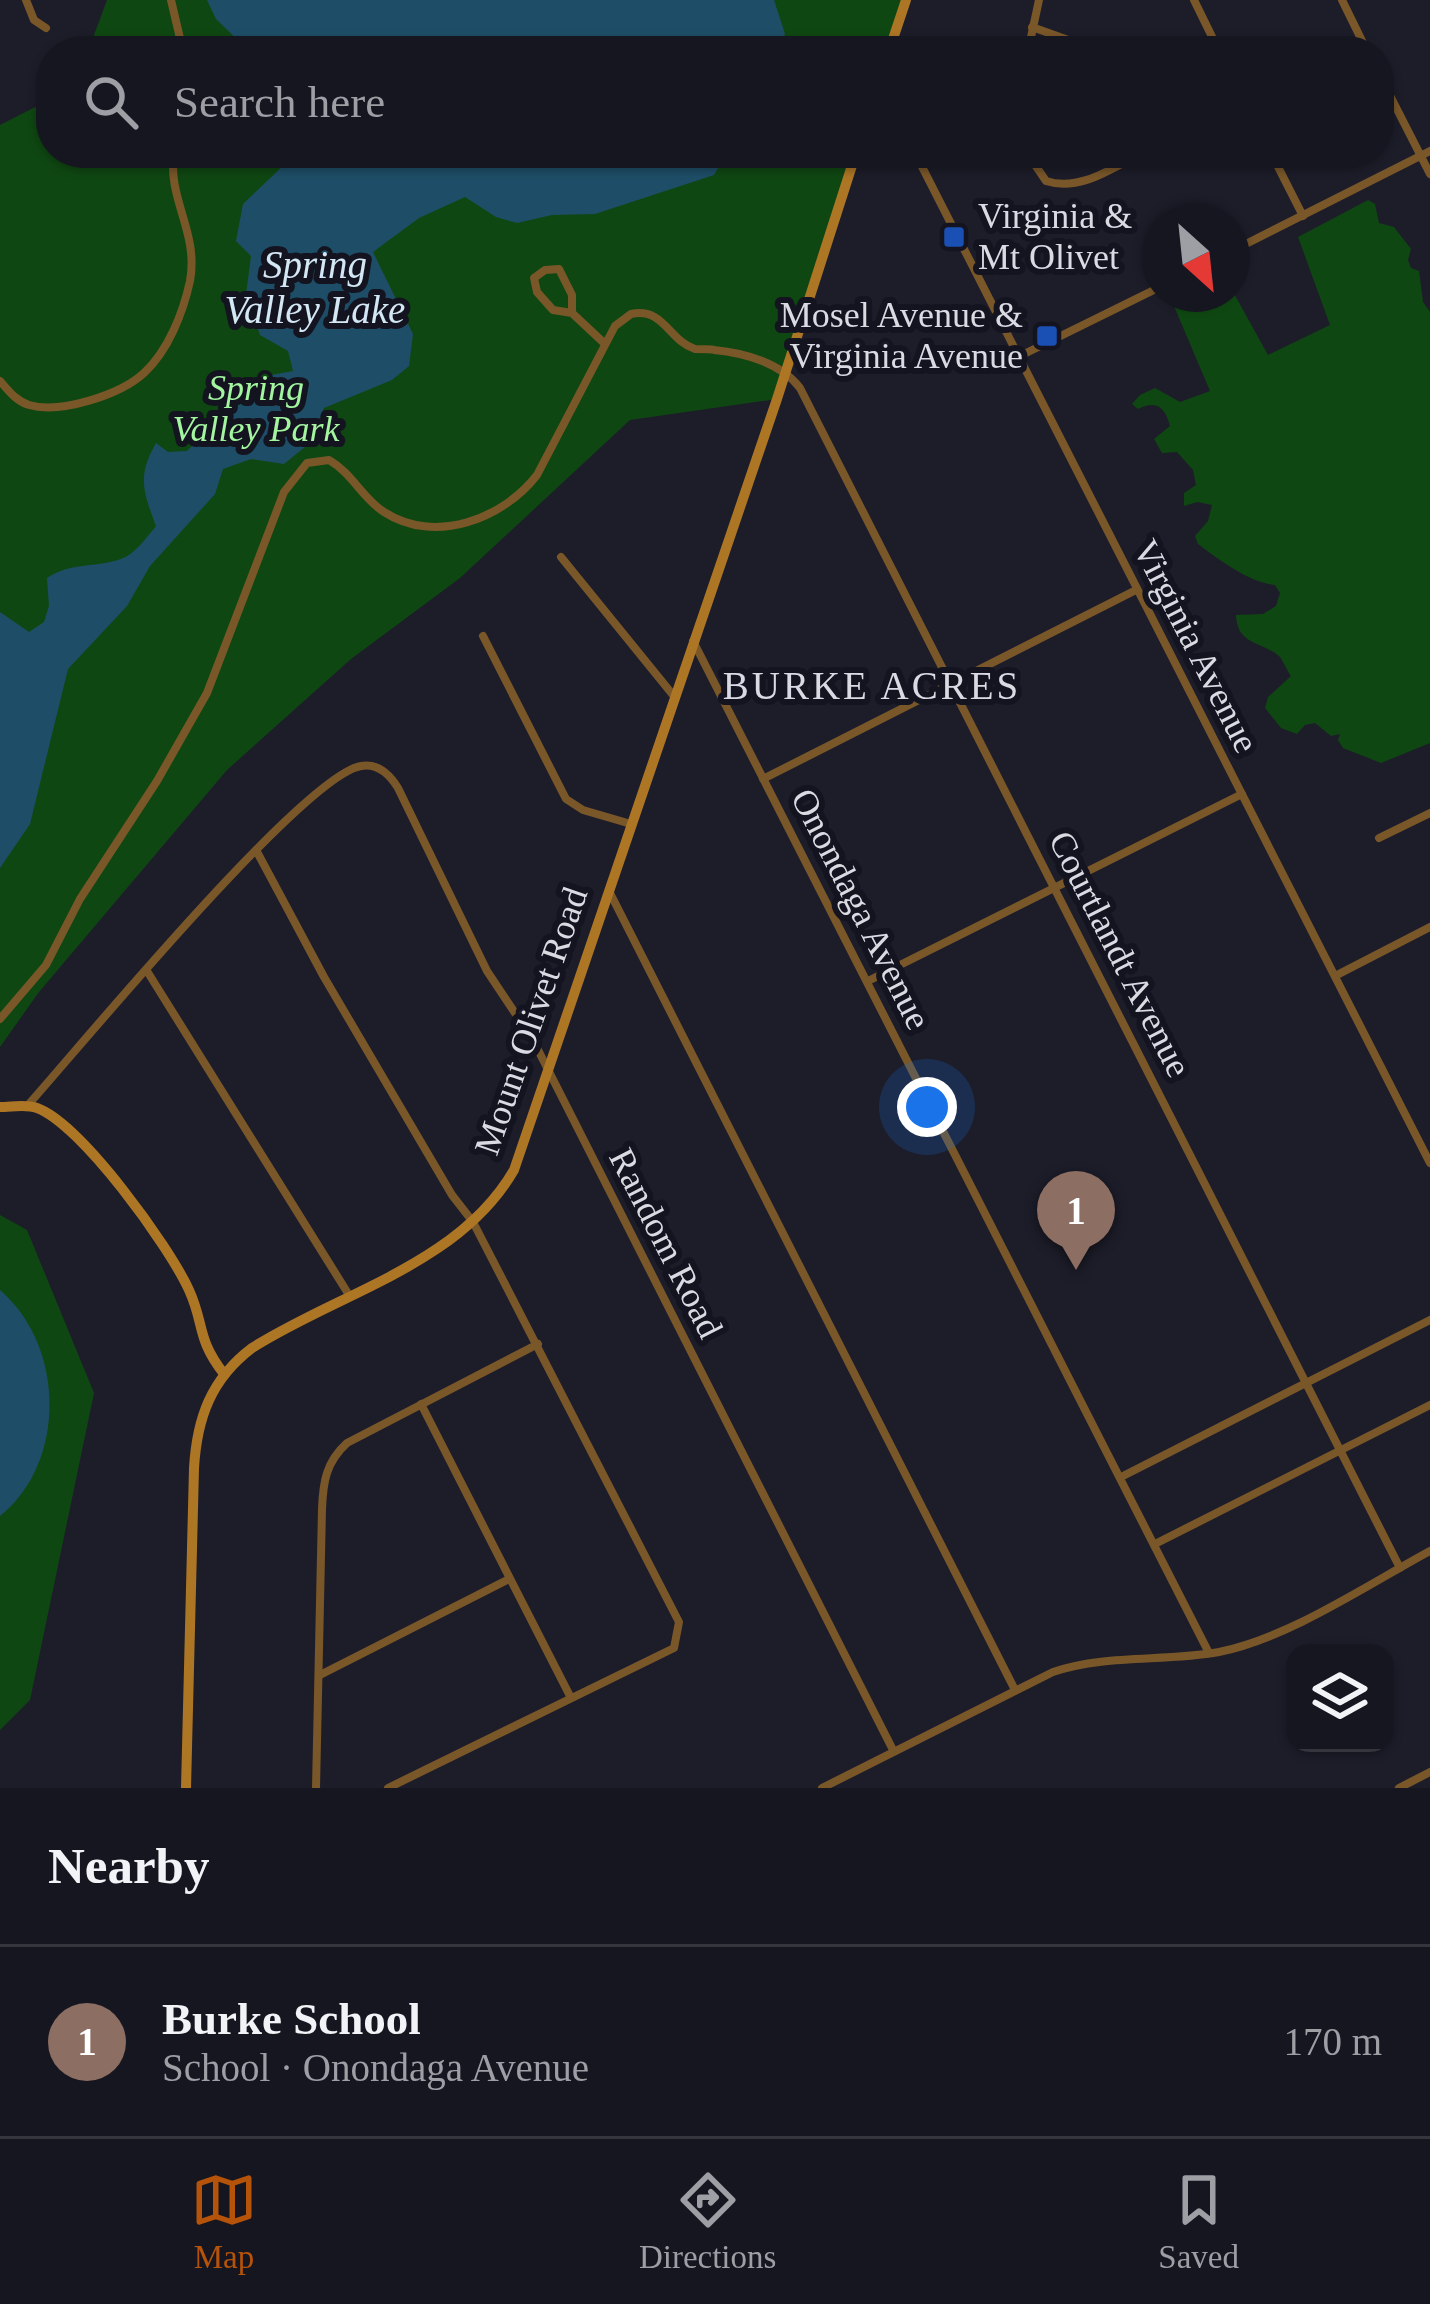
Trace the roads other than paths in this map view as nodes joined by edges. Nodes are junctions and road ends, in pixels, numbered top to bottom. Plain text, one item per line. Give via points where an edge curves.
1 (26, 0) edge
2 (171, 0) edge
3 (906, 0) edge
4 (1040, 0) edge
5 (1194, 0) edge
6 (1342, 0) edge
7 (1032, 27) junction
8 (46, 28) dead end
9 (179, 36) edge
10 (894, 36) edge
11 (1030, 36) edge
12 (1057, 36) edge
13 (1212, 36) edge
14 (1360, 36) edge
15 (1394, 100) edge
16 (1425, 154) edge
17 (173, 168) edge
18 (851, 168) edge
19 (923, 168) edge
20 (1035, 168) edge
21 (1110, 168) edge
22 (1279, 168) edge
23 (1430, 174) edge
24 (1303, 216) junction
25 (1250, 242) edge
26 (1142, 296) edge
27 (572, 313) junction
28 (604, 343) junction
29 (1020, 356) junction
30 (784, 370) junction
31 (0, 381) edge
32 (561, 557) dead end
33 (1136, 590) junction
34 (482, 636) dead end
35 (692, 639) junction
36 (952, 683) junction
37 (674, 695) junction
38 (763, 779) junction
39 (1242, 794) junction
40 (1430, 813) edge
41 (631, 824) junction
42 (1379, 838) dead end
43 (256, 850) junction
44 (1056, 887) junction
45 (609, 890) junction
46 (1430, 927) edge
47 (147, 971) junction
48 (1335, 976) junction
49 (868, 981) junction
50 (0, 1019) edge
51 (549, 1073) junction
52 (27, 1106) junction
53 (0, 1107) edge
54 (1430, 1163) edge
55 (473, 1222) junction
56 (349, 1295) junction
57 (1430, 1320) edge
58 (538, 1344) junction
59 (224, 1374) junction
60 (1307, 1382) junction
61 (421, 1404) junction
62 (1430, 1405) edge
63 (1342, 1449) junction
64 (1120, 1477) junction
65 (1155, 1544) junction
66 (1430, 1551) edge
67 (1400, 1568) junction
68 (509, 1579) junction
69 (1210, 1653) junction
70 (320, 1675) junction
71 (1015, 1690) junction
72 (570, 1696) junction
73 (893, 1750) junction
74 (1430, 1772) edge
75 (186, 1788) edge
76 (316, 1788) edge
77 (388, 1788) edge
78 (822, 1788) edge
79 (1399, 1788) edge

1 - 8 street
2 - 9 street
3 - 10 street
4 - 7 street
5 - 13 street
6 - 14 street
7 - 11 street
7 - 12 street
15 - 16 street
16 - 23 street
16 - 24 street
17 - 31 street via 192,269 157,357 122,386 57,406 22,402
18 - 30 street, Mount Olivet Road
19 - 29 street, Virginia Avenue
20 - 21 street via 1052,184 1079,183
22 - 24 street
24 - 25 street
26 - 29 street
27 - 27 street via 559,269 533,278 553,310
27 - 28 street
28 - 30 street via 622,319 646,312 695,349
28 - 50 street via 536,475 506,505 477,519 415,524 384,512 329,460 301,469 279,502 207,693 46,964
29 - 33 street, Virginia Avenue
30 - 35 street, Mount Olivet Road
30 - 36 street, Courtlandt Avenue
32 - 37 street
33 - 36 street
33 - 39 street, Virginia Avenue
34 - 41 street via 566,799
35 - 37 street, Mount Olivet Road
35 - 38 street, Onondaga Avenue
36 - 38 street
36 - 44 street, Courtlandt Avenue
37 - 41 street, Mount Olivet Road
38 - 49 street, Onondaga Avenue
39 - 44 street
39 - 48 street, Virginia Avenue
40 - 42 street
41 - 45 street, Mount Olivet Road
43 - 47 street
43 - 51 street, Random Road via 332,781 362,766 380,769 398,788 487,971
43 - 55 street
44 - 49 street
44 - 60 street, Courtlandt Avenue
45 - 51 street, Mount Olivet Road
45 - 71 street
46 - 48 street
47 - 52 street
47 - 56 street
48 - 54 street, Virginia Avenue
49 - 64 street, Onondaga Avenue
51 - 55 street, Mount Olivet Road via 514,1170
51 - 73 street, Random Road
52 - 53 street
52 - 59 street via 76,1137 138,1213 188,1288 204,1345
55 - 56 street, Mount Olivet Road
55 - 58 street
56 - 59 street, Mount Olivet Road via 267,1339
57 - 60 street
58 - 61 street
58 - 72 street via 679,1622 674,1648
59 - 75 street, Mount Olivet Road via 196,1438
60 - 63 street, Courtlandt Avenue
60 - 64 street
61 - 68 street
61 - 70 street via 347,1443 326,1472
62 - 63 street
63 - 65 street
63 - 67 street, Courtlandt Avenue
64 - 65 street, Onondaga Avenue
65 - 69 street, Onondaga Avenue
66 - 67 street
67 - 69 street via 1256,1641
68 - 70 street
68 - 72 street
69 - 71 street via 1079,1664
70 - 76 street
71 - 73 street
72 - 77 street
73 - 78 street
74 - 79 street

